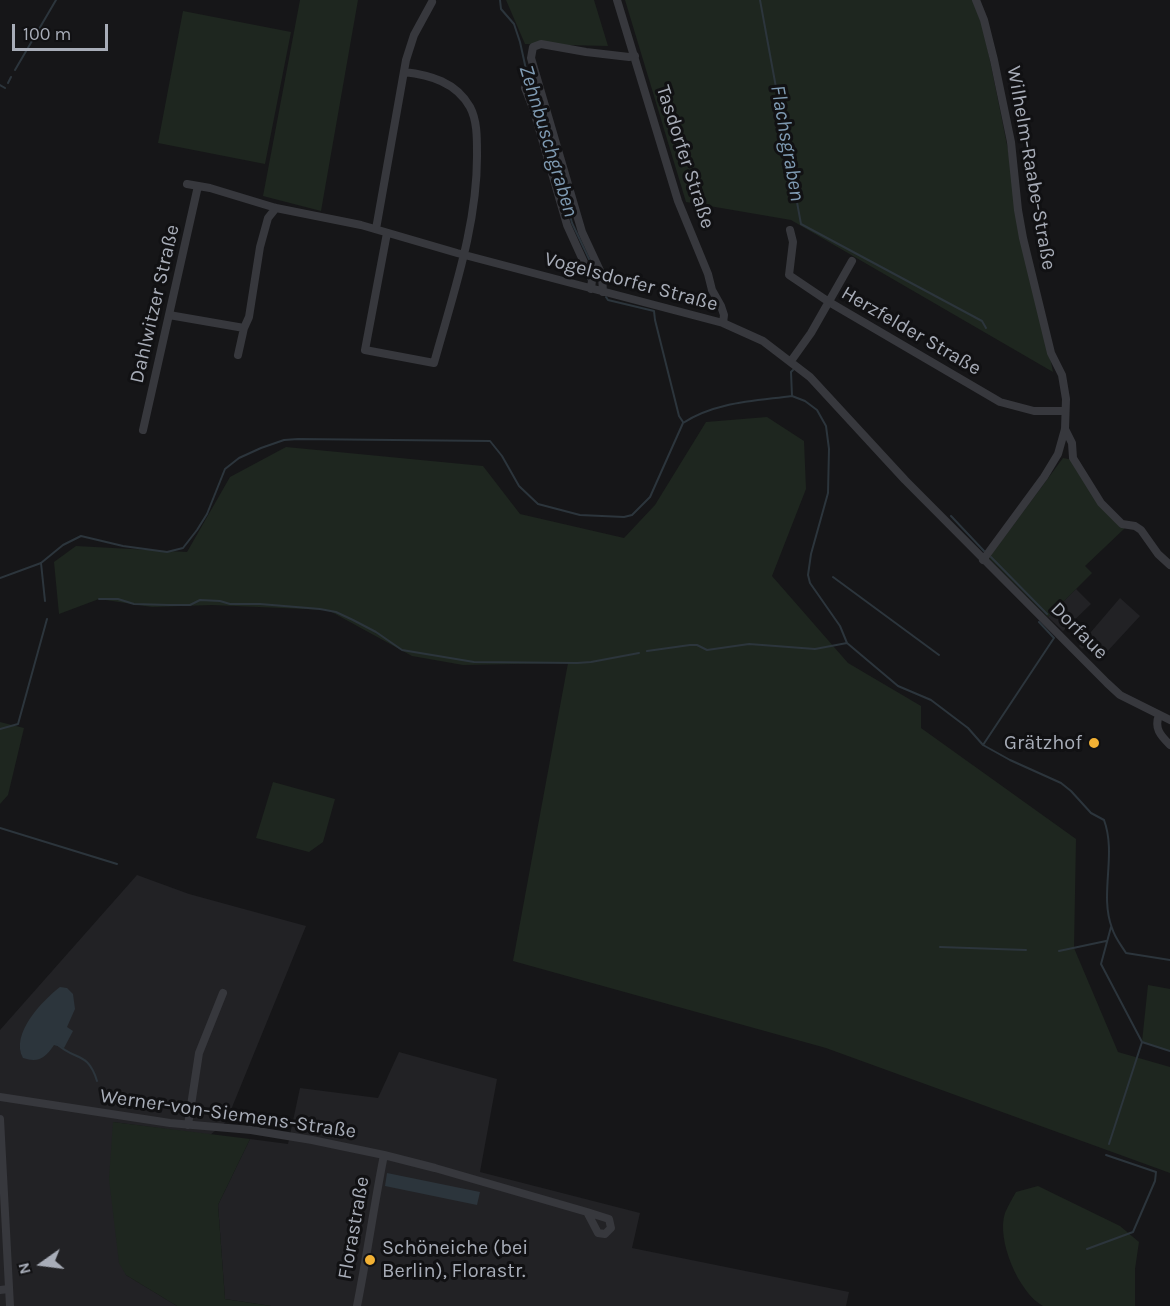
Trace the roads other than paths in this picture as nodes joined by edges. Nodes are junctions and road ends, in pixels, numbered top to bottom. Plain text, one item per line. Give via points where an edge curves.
1 (617, 0) edge
2 (976, 0) edge
3 (432, 2) dead end
4 (635, 56) junction
5 (404, 72) junction
6 (525, 88) dead end
7 (187, 184) dead end
8 (198, 186) junction
9 (276, 208) junction
10 (376, 229) junction
11 (790, 230) dead end
12 (387, 233) junction
13 (464, 255) junction
14 (852, 261) dead end
15 (591, 289) junction
16 (603, 292) junction
17 (829, 302) junction
18 (170, 315) junction
19 (723, 323) junction
20 (244, 328) junction
21 (238, 355) dead end
22 (791, 361) junction
23 (1065, 411) junction
24 (1065, 429) junction
25 (143, 430) dead end
26 (983, 560) junction
27 (1170, 565) edge
28 (1159, 714) junction
29 (1170, 720) edge
30 (1170, 745) edge
31 (224, 993) dead end
32 (0, 1097) edge
33 (0, 1119) edge
34 (188, 1125) junction
35 (384, 1155) junction
36 (587, 1212) dead end
37 (9, 1289) junction
38 (0, 1290) edge
39 (10, 1306) edge
40 (357, 1306) edge

1 - 4 street, Tasdorfer Straße
2 - 23 street, Wilhelm-Raabe-Straße via 994,60 1011,142 1023,238 1051,353 1062,375
3 - 5 street via 414,35
4 - 16 street via 541,44 531,51 582,231 602,275
4 - 19 street, Tasdorfer Straße via 678,201 721,306
5 - 10 street
5 - 13 street via 444,81 471,109 477,131 477,176
6 - 15 street via 567,225 592,280
7 - 8 street, Vogelsdorfer Straße
8 - 9 street, Vogelsdorfer Straße
8 - 18 street, Dahlwitzer Straße
9 - 10 street, Vogelsdorfer Straße
9 - 20 street via 268,218 260,247
10 - 12 street, Vogelsdorfer Straße
11 - 17 street, Herzfelder Straße via 793,242 789,275
12 - 13 street, Vogelsdorfer Straße
12 - 13 street via 364,350 434,363
13 - 15 street, Vogelsdorfer Straße
14 - 17 street
15 - 16 street, Vogelsdorfer Straße
16 - 19 street, Vogelsdorfer Straße
17 - 22 street
17 - 23 street, Herzfelder Straße via 1000,402 1034,411
18 - 20 street
18 - 25 street, Dahlwitzer Straße
19 - 22 street, Vogelsdorfer Straße via 763,341
20 - 21 street
22 - 26 street, Vogelsdorfer Straße
23 - 24 street, Wilhelm-Raabe-Straße
24 - 26 street via 1051,466
24 - 27 street via 1072,443 1073,458 1101,503 1122,524 1141,530
26 - 28 street, Dorfaue via 1120,695
28 - 29 street, Dorfaue
28 - 30 street via 1157,729
31 - 34 street via 199,1053
32 - 34 street, Werner-von-Siemens-Straße
33 - 37 street
34 - 35 street, Werner-von-Siemens-Straße via 292,1136
35 - 36 street, Werner-von-Siemens-Straße
35 - 40 street, Florastraße
37 - 38 street
37 - 39 street

